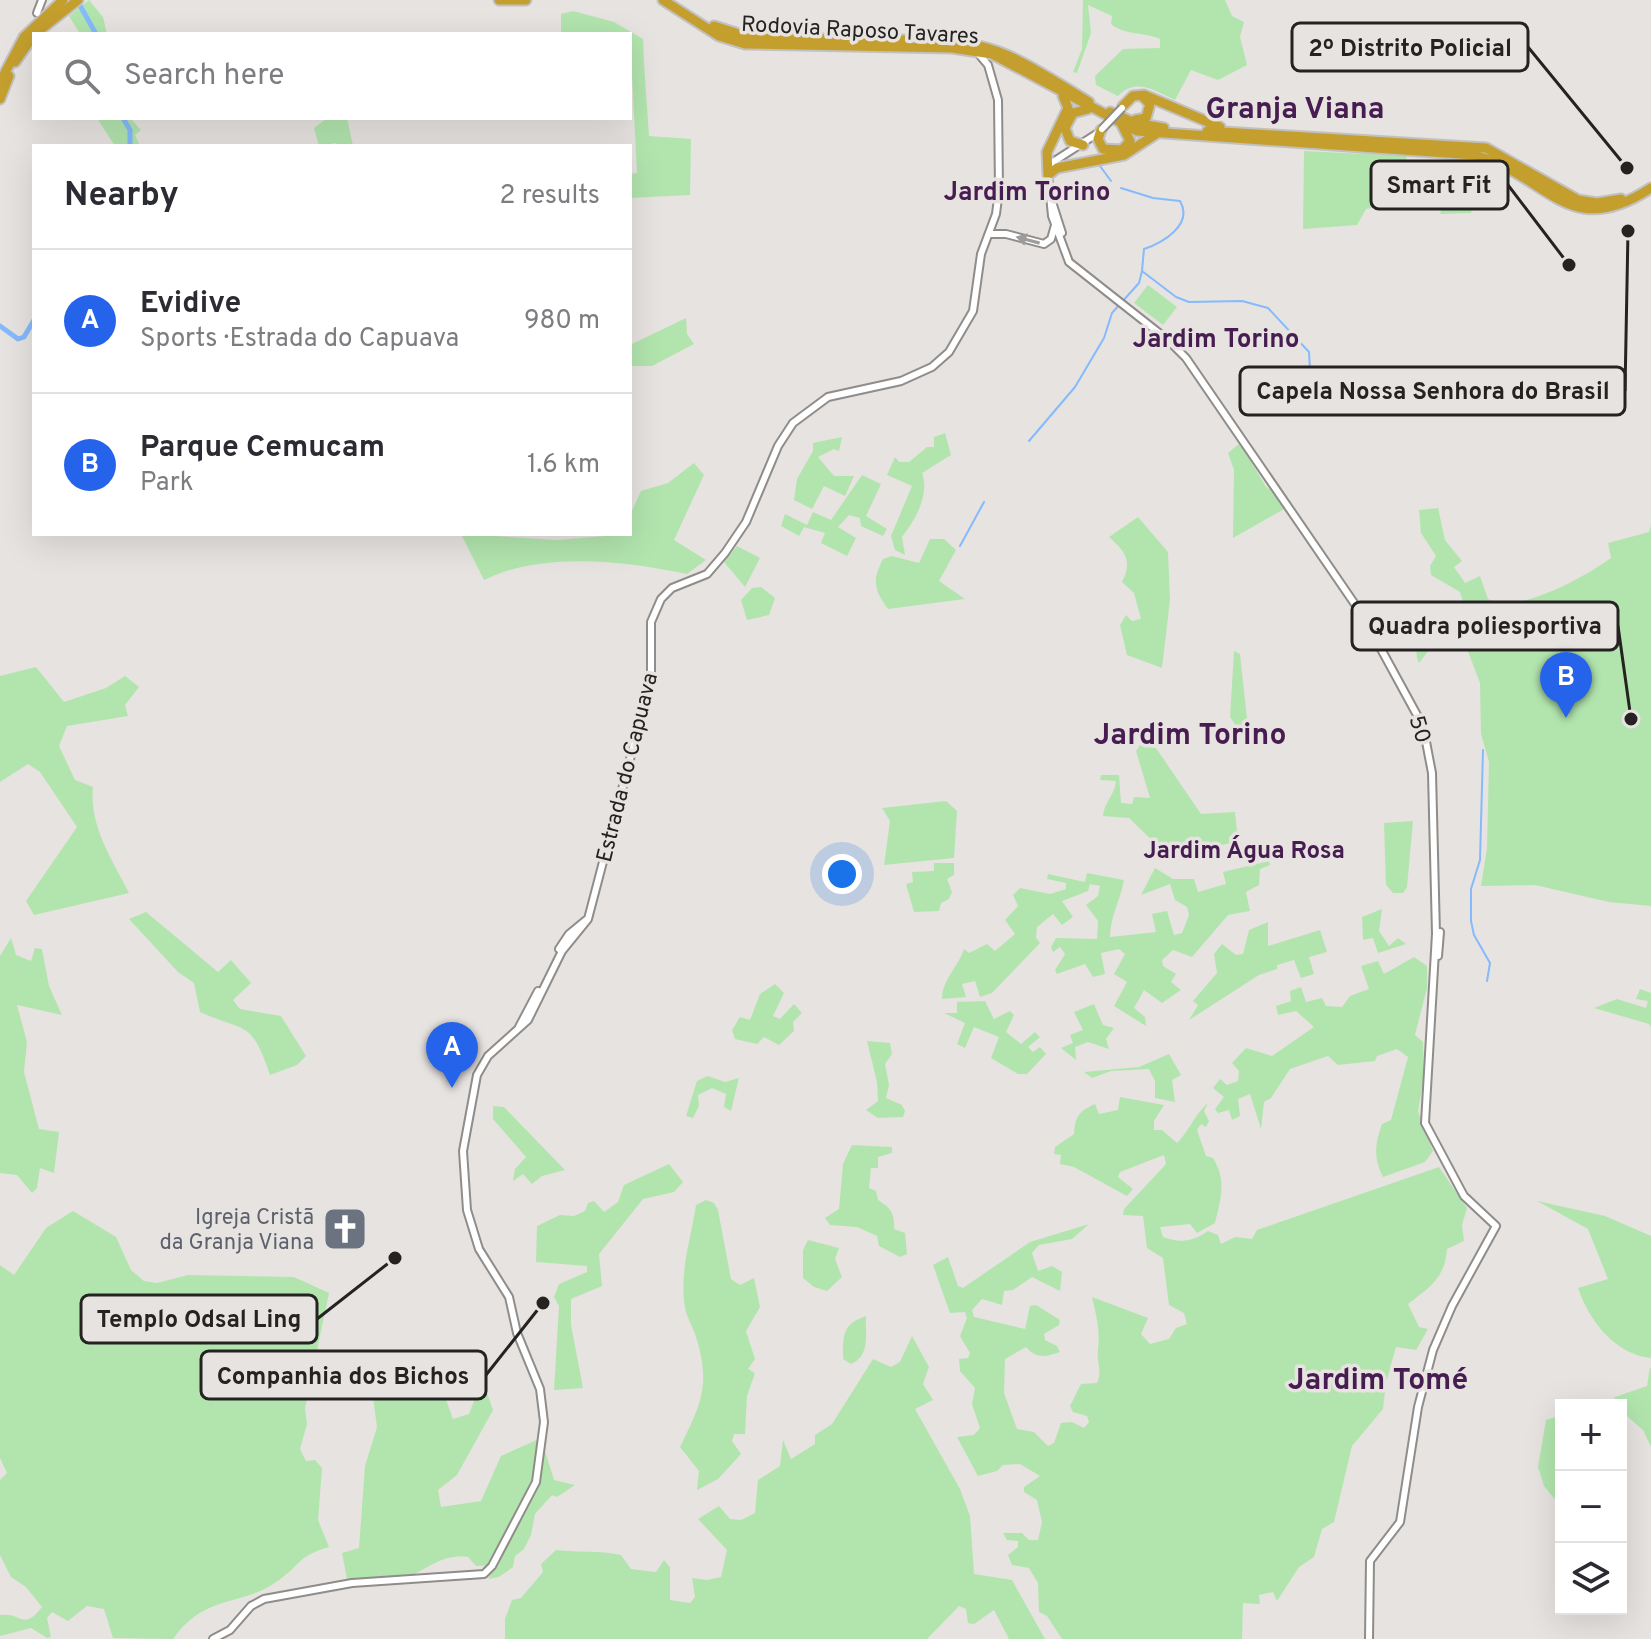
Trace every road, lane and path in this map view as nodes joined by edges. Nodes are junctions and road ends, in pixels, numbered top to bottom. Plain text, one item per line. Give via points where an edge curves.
1 (499, 0) edge
2 (526, 0) edge
3 (663, 0) edge
4 (675, 0) edge
5 (59, 1) edge
6 (36, 32) edge
7 (32, 37) edge
8 (972, 49) junction
9 (1005, 62) junction
10 (988, 65) junction
11 (4, 71) junction
12 (0, 82) edge
13 (1061, 93) junction
14 (0, 99) edge
15 (1090, 109) junction
16 (1122, 114) junction
17 (1102, 130) junction
18 (1157, 134) junction
19 (1267, 134) junction
20 (1083, 145) junction
21 (1048, 175) junction
22 (1651, 181) edge
23 (1651, 188) edge
24 (1054, 215) junction
25 (1055, 225) junction
26 (989, 234) junction
27 (1072, 264) junction
28 (1083, 273) junction
29 (1074, 277) dead end
30 (1440, 931) dead end
31 (1435, 963) junction
32 (213, 1639) edge
33 (1369, 1639) edge

1 - 2 highway
3 - 8 highway, Rodovia Raposo Tavares via 719,36 745,44
4 - 16 highway, Rodovia Raposo Tavares via 723,30 751,38 964,41 991,47
5 - 6 highway
5 - 11 highway via 31,28
5 - 11 highway via 37,13 12,44
7 - 14 highway
8 - 9 highway, Rodovia Raposo Tavares
8 - 10 main road
9 - 10 main road
9 - 13 highway, Rodovia Raposo Tavares
10 - 26 main road, Estrada do Capuava via 998,100 999,176
11 - 12 highway
13 - 15 highway, Rodovia Raposo Tavares
13 - 21 highway via 1068,108 1047,152
15 - 16 highway, Rodovia Raposo Tavares
15 - 20 highway via 1076,111 1066,124 1070,141
16 - 17 main road, bridge
16 - 17 highway via 1130,141 1122,150 1103,149 1098,139
16 - 18 highway, Rodovia Raposo Tavares
16 - 19 highway, Rodovia Raposo Tavares via 1156,127
16 - 19 highway via 1133,96 1144,95 1212,125
17 - 20 main road
18 - 21 highway via 1124,155 1057,168
18 - 23 highway, Rodovia Raposo Tavares via 1474,155 1588,210 1622,206
19 - 22 highway, Rodovia Raposo Tavares via 1486,148 1588,203 1615,201
20 - 21 main road via 1053,162
21 - 24 main road
24 - 25 main road
24 - 27 main road
25 -> 26 main road via 1053,237 1044,244
25 - 27 main road
26 - 32 main road, Estrada do Capuava via 981,254 976,303 949,352 906,379 836,394 809,409 786,433 746,522 716,565 702,578 672,588 657,606 651,622 651,679 588,919 571,936 518,1031 481,1065 463,1151 467,1210 476,1244 509,1297 540,1389 544,1437 536,1482 487,1573 352,1583 264,1599
27 - 28 main road, 50
28 - 29 main road
28 - 31 main road, 50 via 1178,348 1363,616 1418,714 1432,773
30 - 31 main road
31 - 33 main road, 50 via 1425,1123 1464,1196 1496,1226 1433,1350 1400,1522 1370,1561

